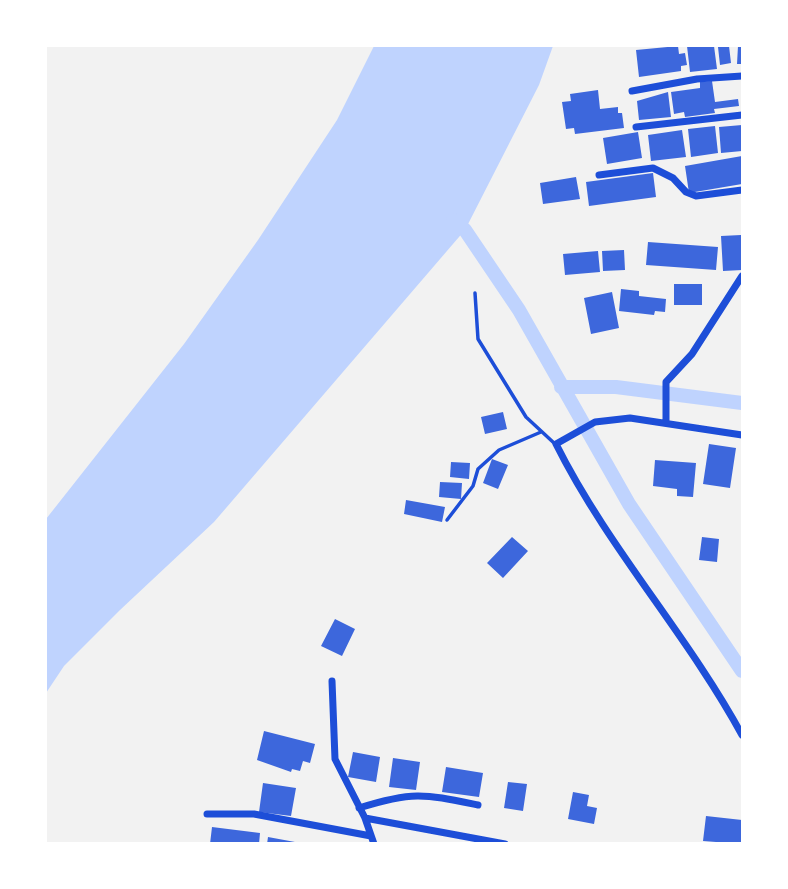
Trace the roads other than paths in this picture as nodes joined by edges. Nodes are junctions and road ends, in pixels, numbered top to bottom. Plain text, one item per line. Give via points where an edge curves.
1 (743, 76) edge
2 (632, 91) dead end
3 (743, 115) edge
4 (636, 127) dead end
5 (599, 175) dead end
6 (743, 190) edge
7 (743, 276) edge
8 (475, 293) dead end
9 (666, 423) junction
10 (541, 432) junction
11 (743, 435) edge
12 (556, 444) junction
13 (447, 520) dead end
14 (332, 681) dead end
15 (743, 735) edge
16 (478, 805) dead end
17 (359, 808) junction
18 (207, 814) dead end
19 (365, 818) junction
20 (372, 840) edge
21 (505, 844) edge

1 - 2 street
3 - 4 street
5 - 6 street via 653,168 696,197
7 - 9 street via 692,354 666,382
8 - 10 lane via 478,339 526,417
9 - 11 street
9 - 12 street via 630,418 595,422
10 - 12 lane
10 - 13 lane via 499,450 478,469 473,486
12 - 15 street via 594,515 716,687
14 - 17 street via 335,759
16 - 17 street via 412,794
17 - 19 street
18 - 20 street via 254,814
19 - 20 street
19 - 21 street

